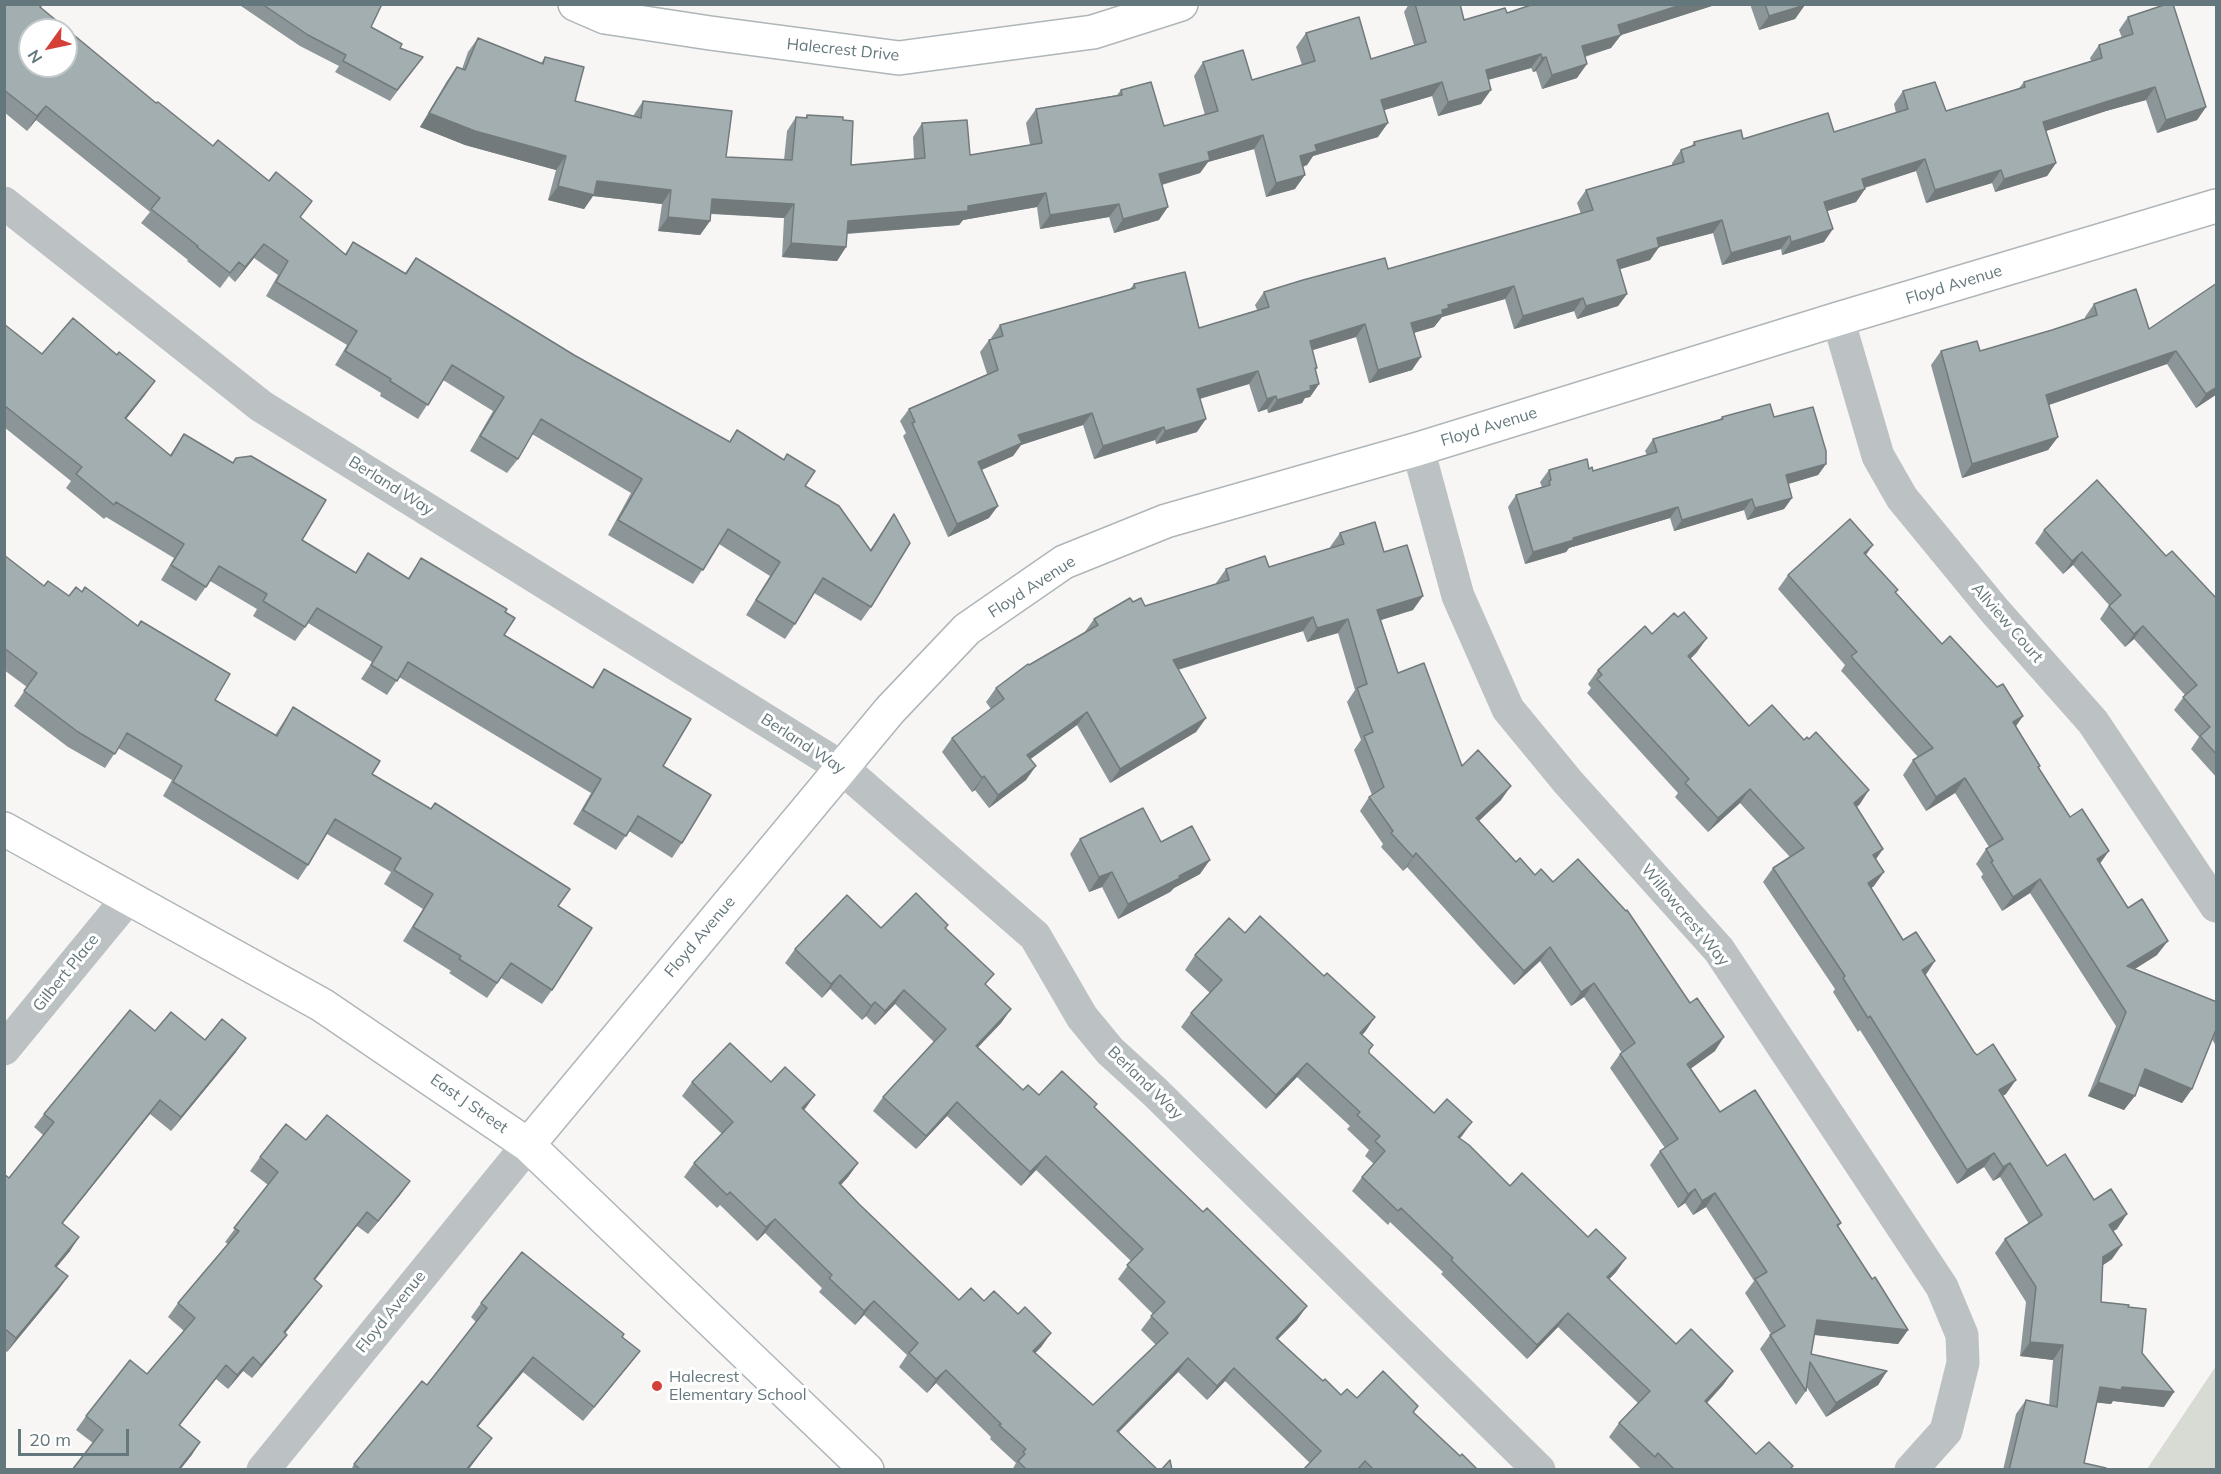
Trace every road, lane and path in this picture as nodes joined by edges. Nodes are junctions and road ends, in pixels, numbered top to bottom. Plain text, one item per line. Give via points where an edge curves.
1 (575, 4) edge
2 (1181, 4) edge
3 (4, 203) edge
4 (2217, 206) edge
5 (1838, 319) junction
6 (1418, 449) junction
7 (841, 767) junction
8 (4, 829) edge
9 (129, 897) junction
10 (2217, 906) edge
11 (4, 1049) edge
12 (528, 1145) junction
13 (263, 1470) edge
14 (867, 1470) edge
15 (1539, 1470) edge
16 (1911, 1470) edge

1 - 2 street, Halecrest Drive via 605,17 899,58 1093,32
3 - 7 street, Berland Way via 261,406
4 - 5 street, Floyd Avenue
5 - 6 street, Floyd Avenue
5 - 10 street, Allview Court via 1878,456 1902,498 2093,722
6 - 7 street, Floyd Avenue via 1166,521 1064,562 967,629
6 - 16 street, Willowcrest Way via 1458,596 1508,709 1719,950 1942,1287 1962,1335 1963,1363 1946,1431
7 - 12 street, Floyd Avenue
7 - 15 street, Berland Way via 1035,936 1082,1017 1110,1051
8 - 9 street, East J Street
9 - 11 street, Gilbert Place
9 - 12 street, East J Street via 322,1005
12 - 13 street, Floyd Avenue
12 - 14 street, East J Street

